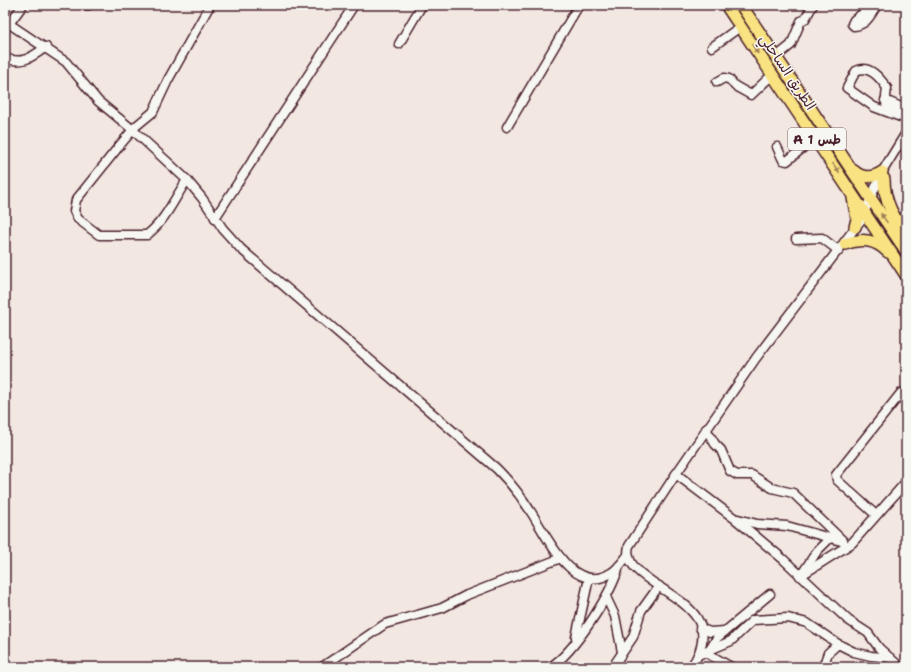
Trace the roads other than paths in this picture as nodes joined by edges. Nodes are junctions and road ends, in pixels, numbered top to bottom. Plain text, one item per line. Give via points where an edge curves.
1 (23, 5) edge
2 (85, 5) edge
3 (89, 5) edge
4 (210, 5) edge
5 (354, 5) edge
6 (422, 5) edge
7 (579, 5) edge
8 (726, 5) edge
9 (741, 5) edge
10 (813, 5) edge
11 (7, 23) edge
12 (740, 27) junction
13 (399, 44) dead end
14 (46, 47) junction
15 (712, 47) dead end
16 (776, 57) junction
17 (5, 58) edge
18 (772, 75) junction
19 (717, 82) dead end
20 (886, 100) junction
21 (905, 108) edge
22 (890, 112) junction
23 (906, 119) edge
24 (507, 127) dead end
25 (134, 130) junction
26 (906, 133) edge
27 (816, 138) junction
28 (777, 147) dead end
29 (853, 171) junction
30 (885, 171) junction
31 (188, 180) junction
32 (851, 191) junction
33 (872, 201) junction
34 (867, 214) junction
35 (215, 218) junction
36 (855, 227) junction
37 (906, 236) edge
38 (796, 239) dead end
39 (842, 247) junction
40 (906, 250) edge
41 (895, 259) junction
42 (906, 275) edge
43 (901, 393) dead end
44 (706, 429) junction
45 (676, 474) junction
46 (906, 482) edge
47 (876, 515) junction
48 (734, 518) junction
49 (830, 537) junction
50 (848, 542) junction
51 (628, 555) junction
52 (561, 558) junction
53 (619, 565) junction
54 (800, 576) junction
55 (589, 578) junction
56 (659, 586) junction
57 (770, 594) dead end
58 (606, 597) junction
59 (700, 628) junction
60 (726, 631) junction
61 (575, 642) junction
62 (838, 644) junction
63 (622, 652) junction
64 (704, 652) junction
65 (890, 658) junction
66 (562, 659) junction
67 (614, 664) dead end
68 (322, 667) edge
69 (550, 667) edge
70 (566, 667) edge
71 (691, 667) edge
72 (731, 667) edge
73 (823, 667) edge
74 (900, 667) edge

1 - 11 street
2 - 3 street
4 - 25 street via 153,112
5 - 35 street
6 - 13 street
7 - 24 street
8 - 12 highway, الطريق الساحلي / A 1 طس
9 - 16 highway, الطريق الساحلي / A 1 طس
10 - 16 street via 801,21 791,45
11 - 14 street
12 - 15 street
12 -> 18 highway, الطريق الساحلي / A 1 طس
14 - 17 street via 22,61
14 - 25 street via 70,66 105,107
16 - 29 highway, الطريق الساحلي / A 1 طس
18 - 19 street via 751,95 735,86 729,79 724,78
18 - 27 highway, الطريق الساحلي / A 1 طس
20 - 21 street
20 - 22 street
20 - 22 street via 887,88 880,78 864,69 856,71 847,88 874,107
21 - 22 street
22 - 23 street
25 - 31 street
25 - 31 street via 76,200 74,211 78,219 99,235 147,235 168,213 173,199
26 - 30 street
27 - 28 street via 787,161 783,160
27 -> 32 highway, الطريق الساحلي / A 1 طس
29 - 30 highway via 860,176 870,177
29 - 33 highway, الطريق الساحلي / A 1 طس
30 - 33 street
30 - 37 highway via 884,193 888,206
31 - 35 street
32 - 34 highway, الطريق الساحلي / A 1 طس
32 - 36 highway via 856,214
33 - 34 street
40 -> 33 highway, الطريق الساحلي / A 1 طس
34 - 36 street
34 - 39 street via 859,230
34 - 41 highway, الطريق الساحلي / A 1 طس
35 - 52 street via 241,249 496,469 524,501
36 - 39 street
38 - 39 street via 822,238
39 - 41 highway via 861,239 872,241
39 - 44 street via 756,358
41 - 42 highway, الطريق الساحلي / A 1 طس
43 - 47 street via 836,475 837,480
44 - 45 street
44 - 50 street via 721,450 730,471 737,475 752,475 772,488 793,494
45 - 48 street
45 - 51 street via 631,542
46 - 47 street
47 - 50 street
48 - 49 street via 757,524 787,526
48 - 54 street
49 - 50 street
49 - 54 street
50 - 54 street
51 - 53 street
51 - 56 street via 633,567
52 - 55 street via 572,570
52 - 68 street via 442,608 385,624
53 - 55 street via 606,576
53 - 58 street
54 - 65 street via 848,620 863,629
55 - 61 street
56 - 59 street via 688,607 696,616
56 - 63 street via 641,612 636,631
57 - 60 street
58 - 61 street
58 - 63 street via 615,616
59 - 60 street via 716,632
59 - 64 street
60 - 64 street
61 - 66 street
62 - 64 street via 813,626 801,621 788,618 760,619 750,622 730,641
62 - 65 street via 862,654
62 - 73 street via 828,653
63 - 67 street
64 - 71 street
64 - 72 street
65 - 74 street
66 - 69 street
66 - 70 street

